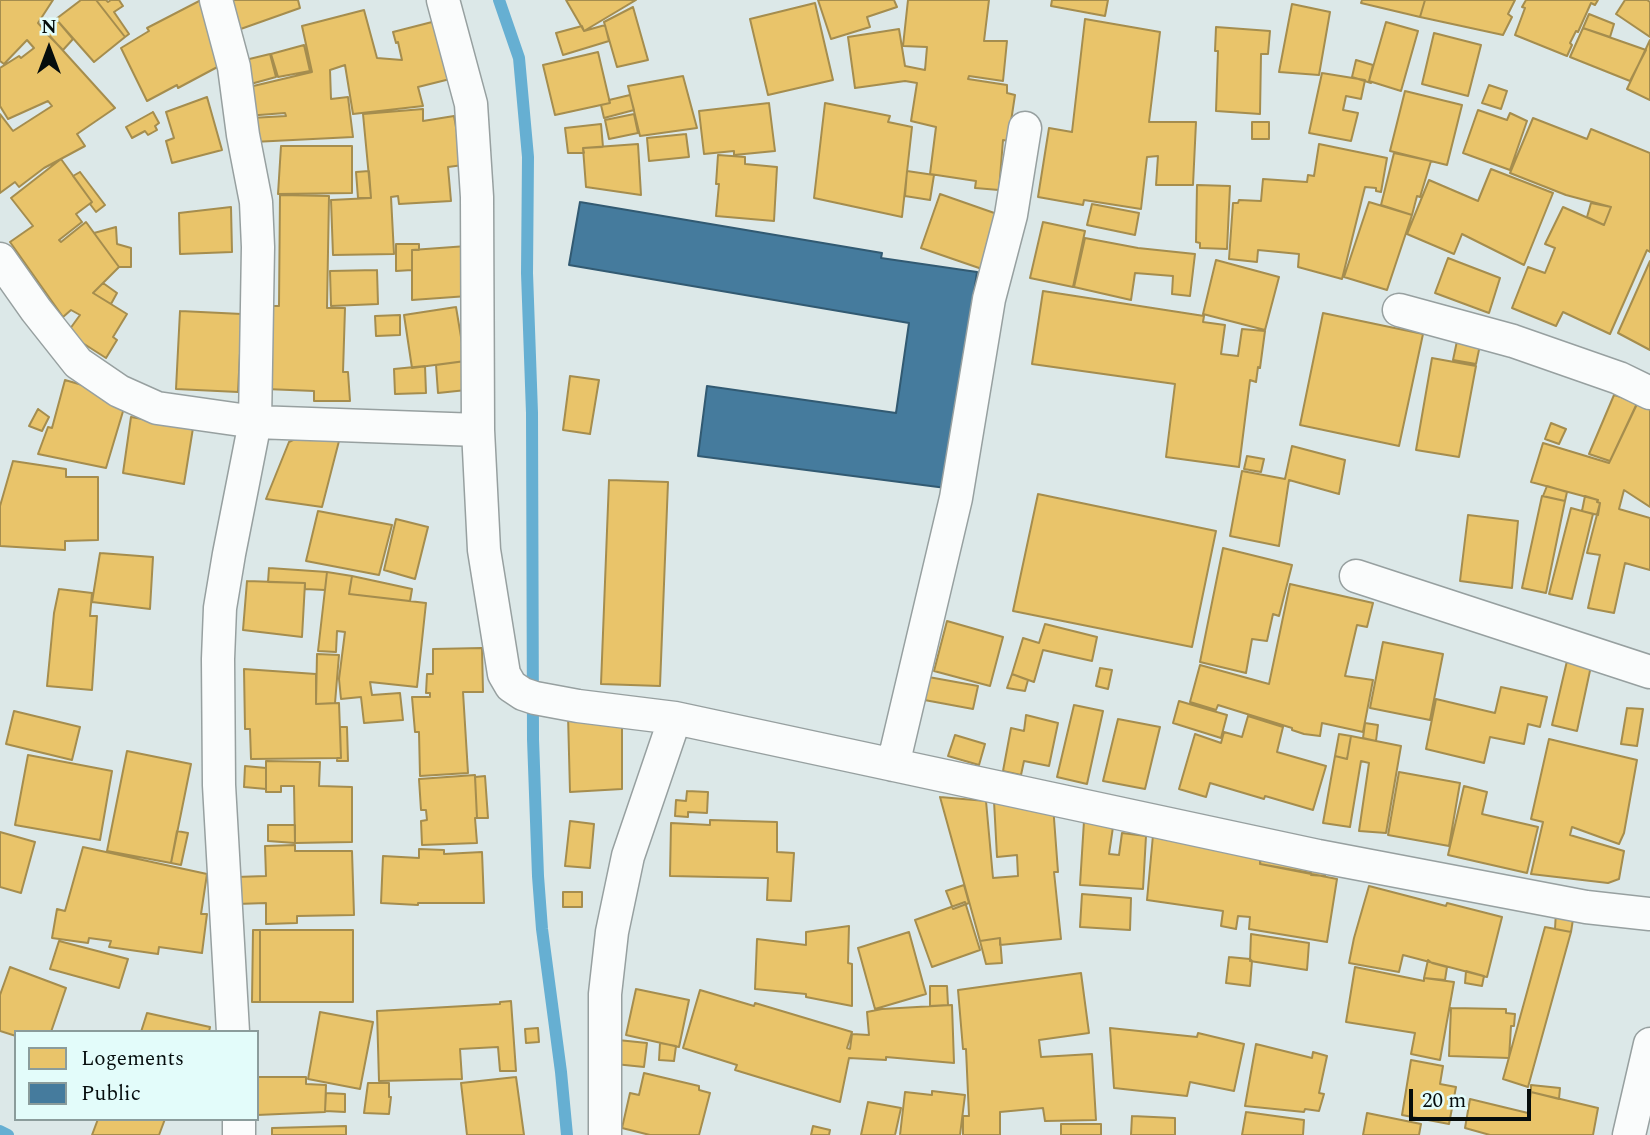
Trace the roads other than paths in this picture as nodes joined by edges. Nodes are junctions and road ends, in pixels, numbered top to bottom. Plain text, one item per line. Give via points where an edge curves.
1 (216, 0) edge
2 (443, 0) edge
3 (1025, 128) dead end
4 (0, 258) edge
5 (1399, 310) dead end
6 (1650, 393) edge
7 (256, 422) junction
8 (478, 430) junction
9 (1356, 576) dead end
10 (1650, 672) edge
11 (675, 718) junction
12 (893, 765) junction
13 (1650, 914) edge
14 (233, 1030) edge
15 (1650, 1044) edge
16 (605, 1135) edge
17 (1629, 1135) edge

1 - 7 street via 234,67 256,202
2 - 8 street via 471,104 477,197
3 - 12 street via 1011,215 989,299 956,498
4 - 7 street via 78,363 119,391 157,408
5 - 6 street via 1513,341
7 - 8 street
7 - 14 street via 220,608 218,659 219,785
8 - 11 street via 484,550 504,674 511,686 535,698
9 - 10 street
11 - 12 street
11 - 16 street via 628,856 612,932 605,994
12 - 13 street via 1318,856 1586,907
15 - 17 street

